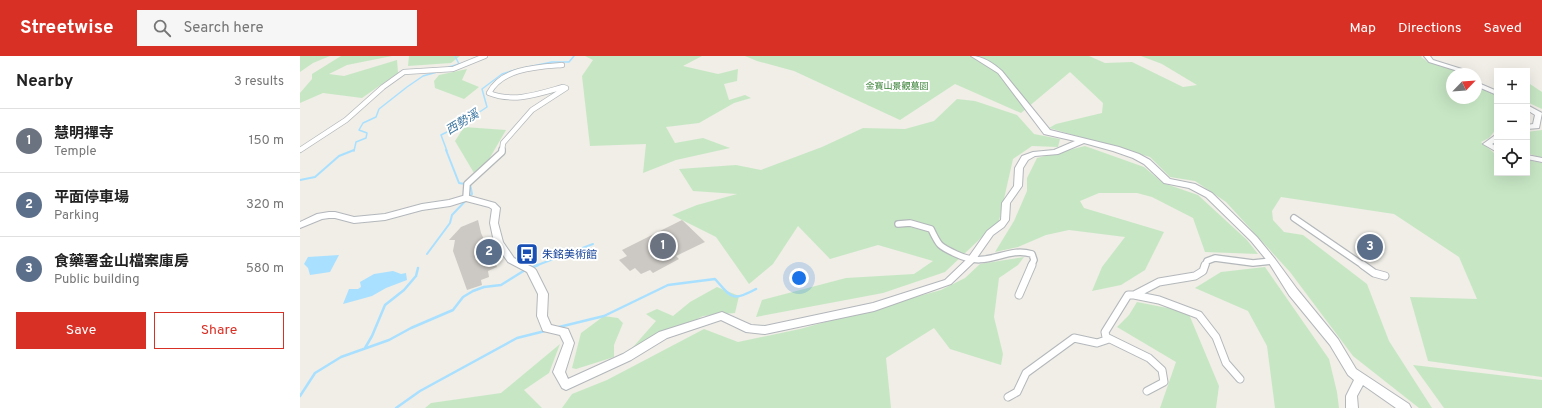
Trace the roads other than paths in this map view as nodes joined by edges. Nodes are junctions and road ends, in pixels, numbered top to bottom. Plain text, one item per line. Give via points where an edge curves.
1 (485, 56) edge
2 (974, 56) edge
3 (1427, 56) edge
4 (562, 65) dead end
5 (1453, 68) edge
6 (1482, 87) edge
7 (1494, 92) edge
8 (1530, 109) edge
9 (1530, 127) edge
10 (1494, 140) edge
11 (1083, 141) junction
12 (1494, 148) edge
13 (300, 150) edge
14 (1530, 158) edge
15 (1542, 160) edge
16 (466, 198) junction
17 (1294, 218) dead end
18 (898, 224) dead end
19 (300, 225) edge
20 (971, 260) junction
21 (1272, 261) junction
22 (1385, 276) dead end
23 (1019, 295) dead end
24 (1134, 295) junction
25 (1109, 339) junction
26 (1240, 379) dead end
27 (1360, 379) junction
28 (1147, 392) dead end
29 (1008, 397) dead end
30 (1352, 408) edge
31 (1405, 408) edge

1 - 13 street via 454,69 404,72 346,120
2 - 11 street via 1000,72 1047,132
3 - 5 street via 1431,61
4 - 16 street via 507,75 490,88 489,93 503,98 566,88 532,110 503,143 502,152 467,184
6 - 7 street
8 - 9 street via 1539,114 1536,126
10 - 12 street via 1486,144
11 - 20 street via 1055,152 1033,154 1024,158 1019,168 1018,186 1006,203 1005,220 990,234
11 - 21 street via 1136,156 1147,162 1167,181 1192,186 1205,192 1254,239
14 - 15 street
16 - 19 street via 450,203 422,206 385,217 354,220 329,215
16 - 20 street via 496,208 494,223 499,242 511,260 531,270 543,294 542,316 547,328 564,332 569,342 559,372 566,385 627,357 663,335 722,316 750,329 765,330 874,307 948,282
17 - 22 street via 1374,273
18 - 20 street via 910,223 931,229 940,247
20 - 23 street via 986,260 1026,251 1032,254 1034,260
21 - 24 street via 1253,263 1215,258 1207,261 1203,271 1195,276 1159,282
21 - 27 street via 1293,292 1334,342 1352,372
24 - 25 street via 1128,295 1105,332 1106,338
24 - 26 street via 1159,300 1200,315 1216,337 1226,363
25 - 28 street via 1149,358 1162,370 1164,382
25 - 29 street via 1103,344 1096,344 1074,338 1026,373 1017,392
27 - 30 street via 1352,393
27 - 31 street

